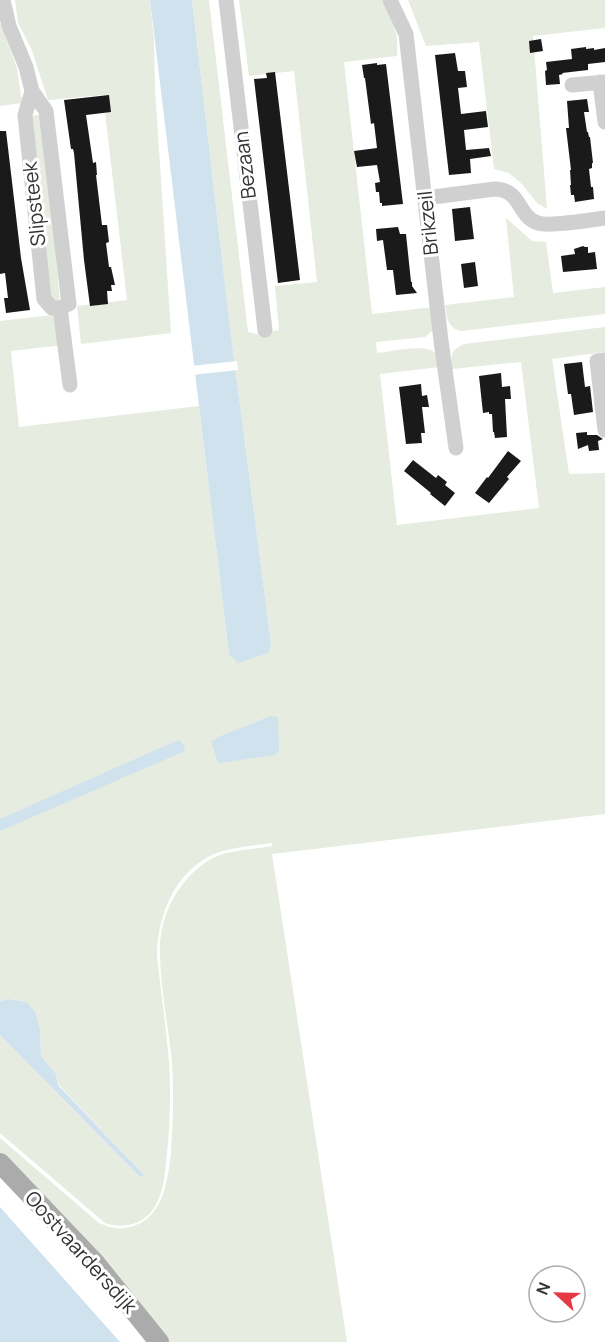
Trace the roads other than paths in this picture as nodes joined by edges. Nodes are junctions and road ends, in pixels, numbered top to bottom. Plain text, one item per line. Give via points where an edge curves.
1 (3, 0) edge
2 (226, 0) edge
3 (390, 0) edge
4 (602, 82) edge
5 (572, 85) dead end
6 (32, 92) junction
7 (605, 122) edge
8 (425, 198) junction
9 (605, 218) edge
10 (60, 308) junction
11 (265, 330) dead end
12 (605, 360) edge
13 (70, 385) dead end
14 (605, 430) edge
15 (456, 448) dead end
16 (0, 1163) edge
17 (159, 1342) edge

1 - 6 street, Slipsteek
2 - 11 street, Bezaan
3 - 8 street, Brikzeil via 406,34
4 - 5 street
4 - 7 street
6 - 10 street, Slipsteek via 46,111 49,134 69,304
6 - 10 street, Slipsteek via 25,115 44,298 52,308
8 - 9 street via 503,189 537,223
8 - 15 street, Brikzeil
10 - 13 street, Slipsteek
12 - 14 street via 597,361
16 - 17 main road, Oostvaardersdijk via 96,1264

